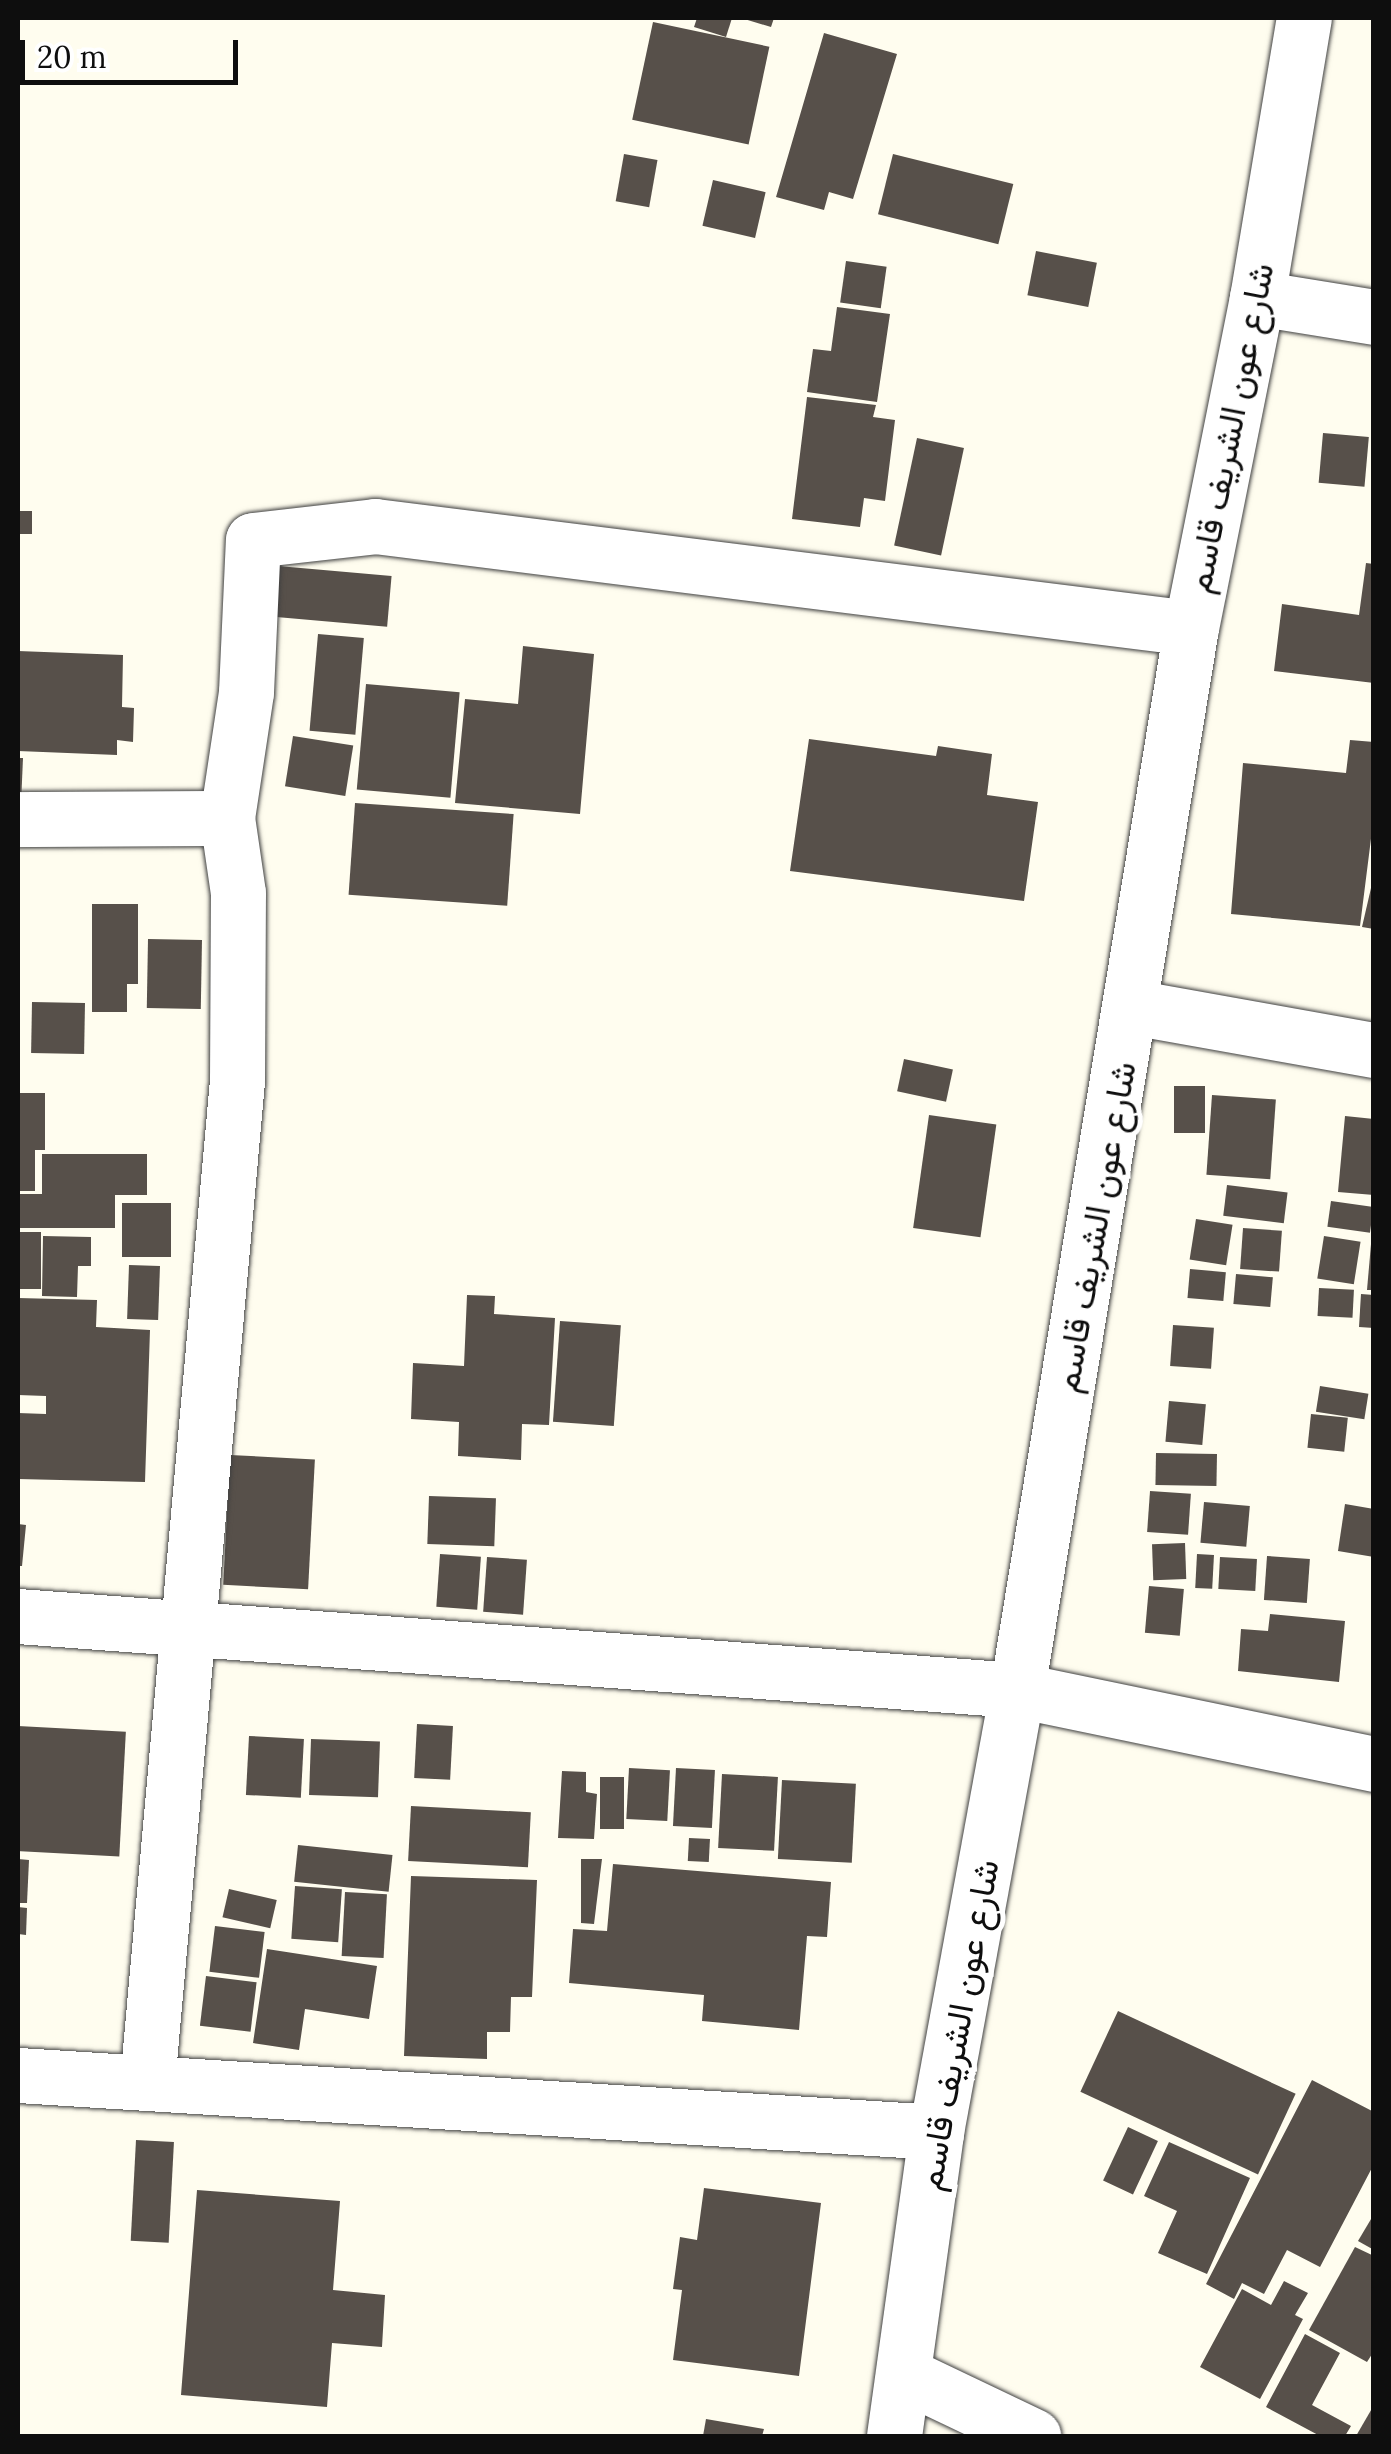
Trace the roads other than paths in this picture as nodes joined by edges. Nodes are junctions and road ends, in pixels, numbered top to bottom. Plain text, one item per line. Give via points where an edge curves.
1 (1304, 18) edge
2 (1257, 298) junction
3 (1374, 317) edge
4 (1191, 628) junction
5 (18, 818) edge
6 (226, 818) junction
7 (1132, 1007) junction
8 (1374, 1050) edge
9 (18, 1616) edge
10 (188, 1630) junction
11 (1017, 1690) junction
12 (1374, 1764) edge
13 (18, 2075) edge
14 (147, 2083) junction
15 (936, 2132) junction
16 (907, 2376) junction
17 (894, 2436) edge
18 (1033, 2436) edge

1 - 2 street, شارع عون الشريف قاسم
2 - 3 street
2 - 4 street, شارع عون الشريف قاسم
4 - 6 street via 375,526 254,540 246,692
4 - 7 street, شارع عون الشريف قاسم
5 - 6 street
6 - 10 street via 238,894 237,1080
7 - 8 street
7 - 11 street, شارع عون الشريف قاسم
9 - 10 street
10 - 11 street
10 - 14 street
11 - 12 street
11 - 15 street, شارع عون الشريف قاسم
13 - 14 street
14 - 15 street
15 - 16 street, شارع عون الشريف قاسم
16 - 17 street, شارع عون الشريف قاسم
16 - 18 street

